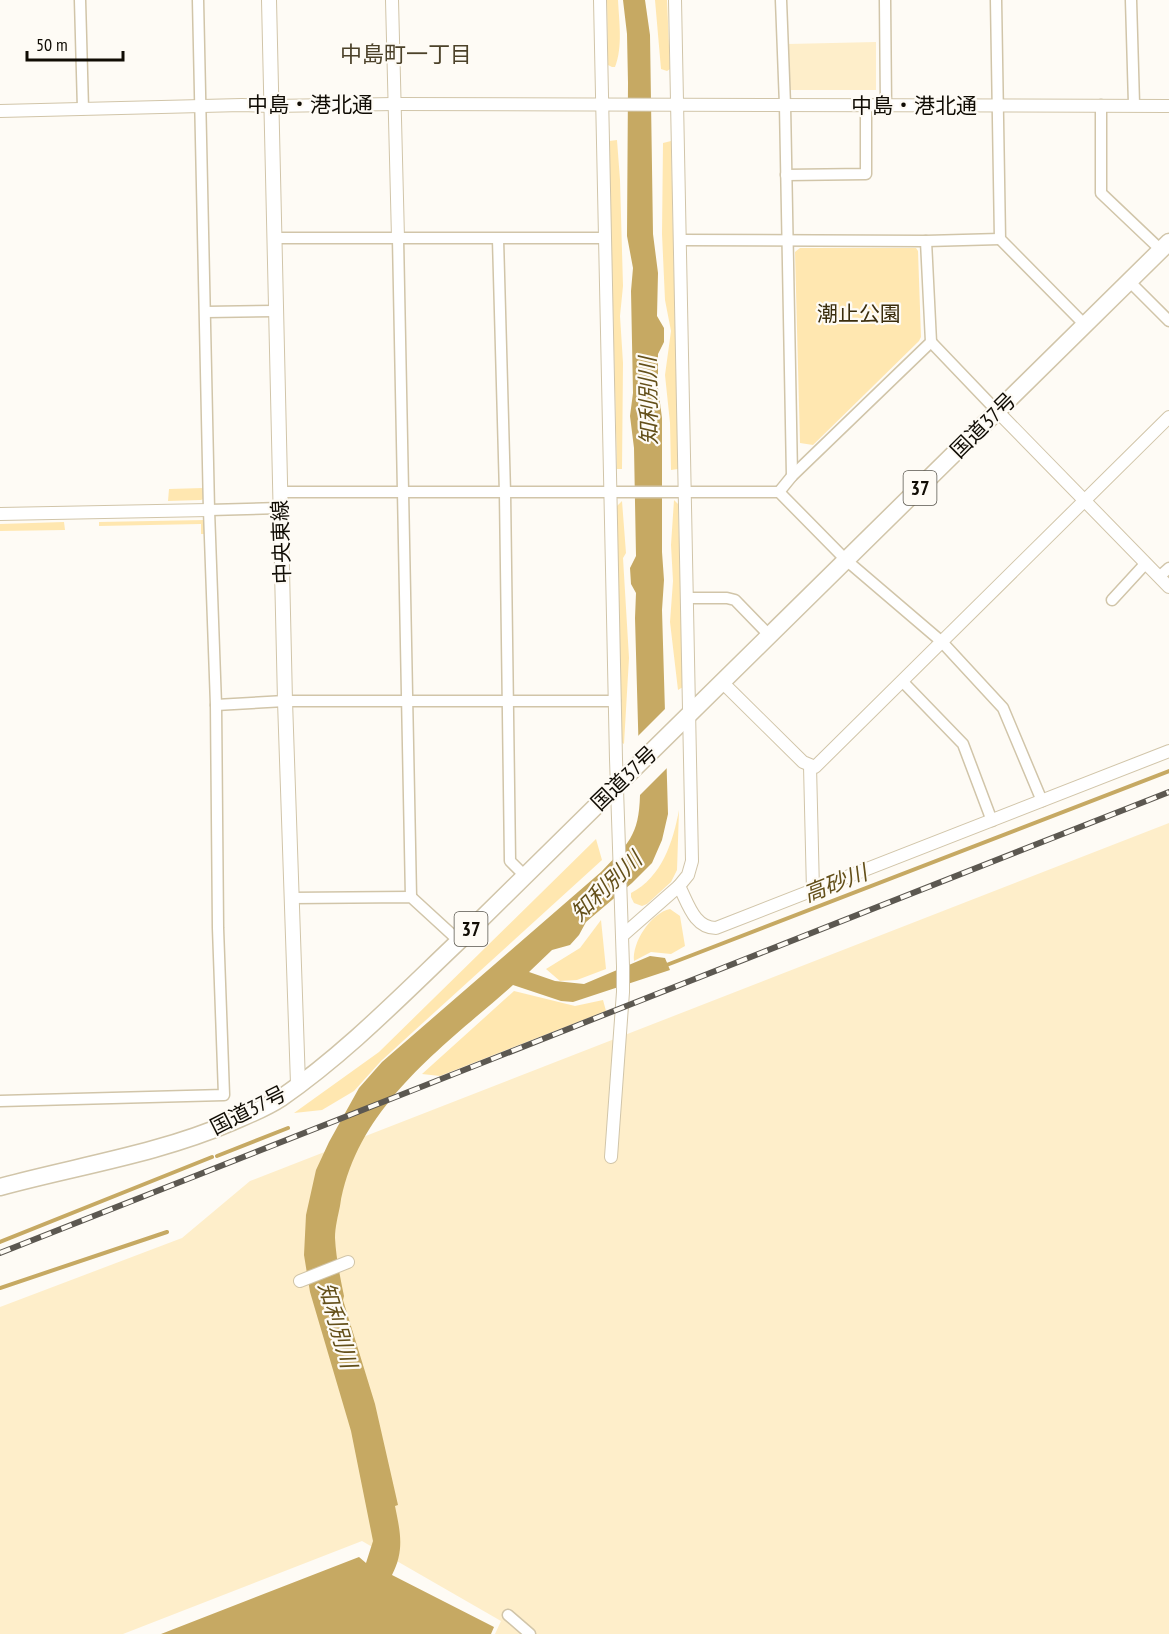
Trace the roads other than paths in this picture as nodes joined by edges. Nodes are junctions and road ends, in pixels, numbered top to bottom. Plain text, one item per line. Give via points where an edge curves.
1 (80, 0) edge
2 (198, 0) edge
3 (269, 0) edge
4 (392, 0) edge
5 (600, 0) edge
6 (675, 0) edge
7 (781, 0) edge
8 (885, 0) edge
9 (996, 0) edge
10 (1131, 0) edge
11 (394, 104) junction
12 (1134, 104) junction
13 (603, 105) junction
14 (677, 105) junction
15 (785, 105) junction
16 (866, 105) junction
17 (886, 105) junction
18 (1101, 105) junction
19 (200, 106) junction
20 (272, 106) junction
21 (997, 106) junction
22 (1169, 106) edge
23 (83, 109) junction
24 (0, 111) edge
25 (786, 175) junction
26 (274, 238) junction
27 (398, 238) junction
28 (604, 238) junction
29 (498, 239) junction
30 (787, 239) junction
31 (1000, 239) junction
32 (680, 240) junction
33 (926, 241) junction
34 (1165, 246) edge
35 (1129, 281) junction
36 (276, 311) junction
37 (206, 312) junction
38 (1169, 321) edge
39 (1085, 325) junction
40 (931, 342) junction
41 (997, 411) junction
42 (1169, 417) edge
43 (792, 476) junction
44 (279, 492) junction
45 (404, 492) junction
46 (779, 492) junction
47 (505, 493) junction
48 (685, 493) junction
49 (610, 494) junction
50 (1085, 500) junction
51 (280, 508) junction
52 (209, 510) junction
53 (0, 514) edge
54 (846, 560) junction
55 (1146, 563) junction
56 (1165, 572) edge
57 (1169, 587) edge
58 (688, 598) junction
59 (1112, 600) dead end
60 (770, 636) junction
61 (942, 642) junction
62 (902, 681) junction
63 (722, 682) junction
64 (408, 700) junction
65 (507, 700) junction
66 (285, 701) junction
67 (615, 701) junction
68 (216, 705) junction
69 (690, 714) junction
70 (1169, 751) edge
71 (810, 766) junction
72 (617, 785) junction
73 (1042, 801) junction
74 (992, 821) junction
75 (525, 876) junction
76 (679, 886) junction
77 (813, 891) junction
78 (411, 897) junction
79 (291, 898) junction
80 (622, 936) junction
81 (459, 941) junction
82 (298, 1084) junction
83 (0, 1101) edge
84 (611, 1157) dead end
85 (0, 1187) edge
86 (348, 1262) dead end
87 (300, 1281) dead end
88 (508, 1615) dead end
89 (530, 1634) edge

1 - 23 street
2 - 19 street
3 - 20 main road, 中央東線
4 - 11 street
5 - 13 street
6 - 14 street
7 - 15 street
8 - 17 street
9 - 21 street
10 - 12 street
11 - 13 street, 中島・港北通
11 - 20 street, 中島・港北通
11 - 27 street
12 - 18 street, 中島・港北通
12 - 22 street, 中島・港北通
13 - 14 street, 中島・港北通
13 - 28 street
14 - 15 street, 中島・港北通
14 - 32 street
15 - 16 street, 中島・港北通
15 - 25 street
16 - 17 street, 中島・港北通
16 - 25 street via 866,174
17 - 21 street, 中島・港北通
18 - 21 street, 中島・港北通
18 - 34 street via 1101,193
19 - 20 street, 中島・港北通
19 - 23 street, 中島・港北通
19 - 37 street
20 - 26 main road, 中央東線
21 - 31 street
23 - 24 street, 中島・港北通
25 - 30 street
26 - 27 street
26 - 36 main road, 中央東線
27 - 29 street
27 - 45 street
28 - 29 street
28 - 49 street
29 - 47 street
30 - 32 street
30 - 33 street
30 - 43 street
31 - 33 street
31 - 39 street
32 - 48 street
33 - 40 street
34 - 35 highway, 国道37号 / 37
35 - 38 street
35 - 39 highway, 国道37号 / 37
36 - 37 street
36 - 44 main road, 中央東線
37 - 52 street
39 - 41 highway, 国道37号 / 37
40 - 41 street
40 - 43 street
41 - 50 street
41 - 54 highway, 国道37号 / 37
42 - 50 street
43 - 46 street
44 - 45 street
44 - 51 main road, 中央東線
45 - 47 street
45 - 64 street
46 - 48 street
46 - 54 street
47 - 49 street
47 - 65 street
48 - 49 street
48 - 58 street
49 - 67 street
50 - 55 street
50 - 61 street
51 - 52 street
51 - 66 main road, 中央東線
52 - 53 street
52 - 68 street
54 - 60 highway, 国道37号 / 37
54 - 61 street
55 - 56 street
55 - 59 street
56 - 57 street
58 - 60 street via 735,600
58 - 69 street
60 - 63 highway, 国道37号 / 37
61 - 62 street
61 - 73 street via 1003,708
62 - 71 street via 815,766
62 - 74 street via 963,744
63 - 69 highway, 国道37号 / 37
63 - 71 street
64 - 65 street
64 - 66 street
64 - 78 street
65 - 67 street
65 - 75 street via 510,861
66 - 68 street
66 - 79 main road, 中央東線
67 - 72 street
68 - 83 street via 224,1095
69 - 72 highway, 国道37号 / 37
69 - 76 street via 692,861
70 - 73 street
71 - 77 street
72 - 75 highway, 国道37号 / 37
72 - 80 street
73 - 74 street
74 - 77 street
75 - 81 highway, 国道37号 / 37
76 - 77 street via 698,922 707,928
76 - 80 street
78 - 79 street
78 - 81 street
79 - 82 main road, 中央東線
80 - 84 street via 623,992
81 - 82 highway, 国道37号 / 37 via 364,1032
82 - 85 highway, 国道37号 / 37 via 270,1104 203,1134
86 - 87 street
88 - 89 street

